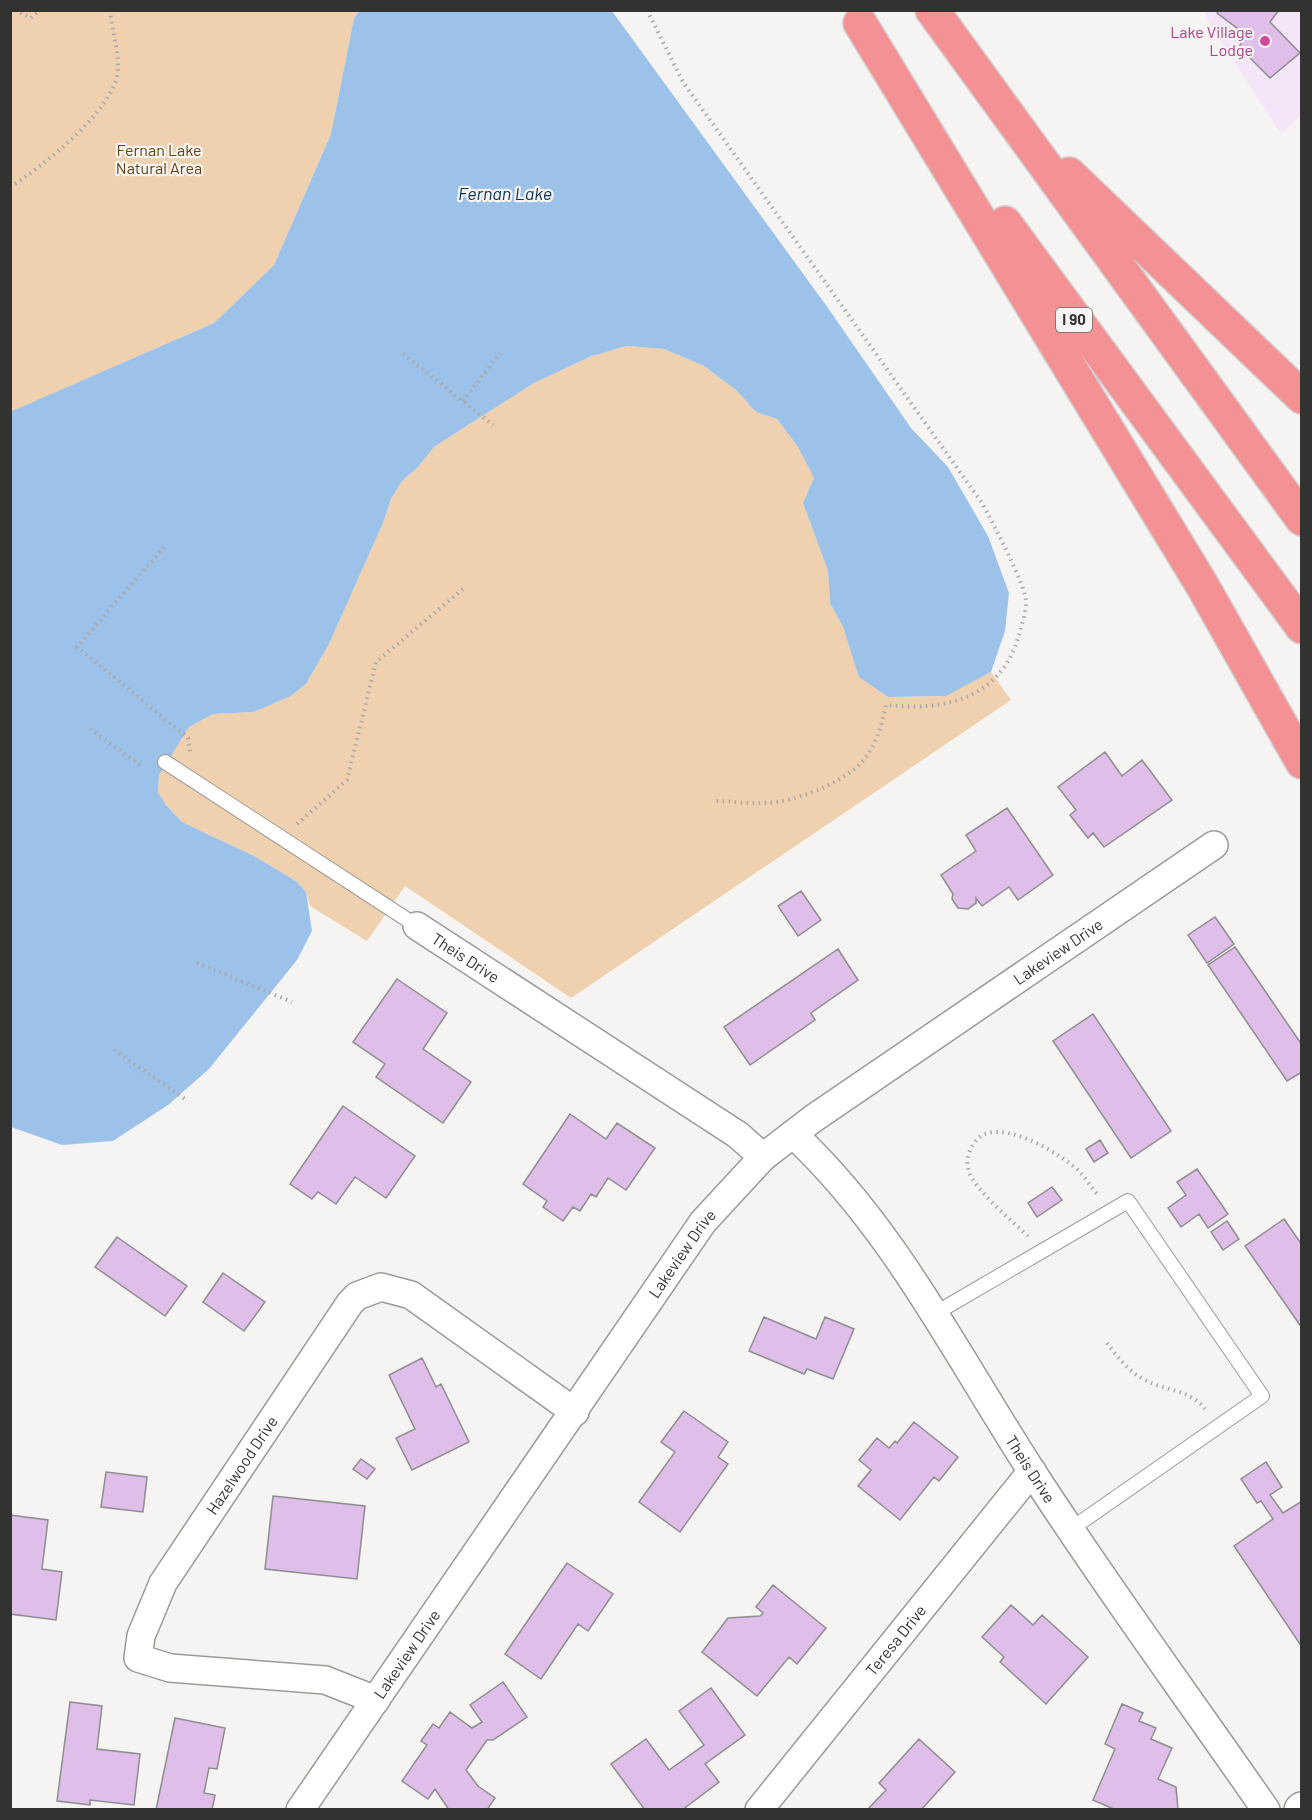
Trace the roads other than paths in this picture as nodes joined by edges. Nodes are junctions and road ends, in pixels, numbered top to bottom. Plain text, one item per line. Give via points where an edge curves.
1 (932, 10) edge
2 (855, 17) edge
3 (1009, 117) junction
4 (1302, 397) edge
5 (1302, 519) edge
6 (1302, 627) edge
7 (165, 762) dead end
8 (1302, 762) edge
9 (1214, 845) dead end
10 (417, 926) joint
11 (793, 1134) junction
12 (763, 1157) junction
13 (934, 1314) junction
14 (575, 1412) junction
15 (1032, 1471) junction
16 (1071, 1529) junction
17 (376, 1700) junction
18 (300, 1809) edge
19 (759, 1809) edge
20 (1266, 1809) edge

1 - 3 highway
2 - 6 highway, I 90
2 - 8 highway via 1202,585
3 - 4 highway
3 - 5 highway
7 - 10 lane, Theis Drive
9 - 11 street, Lakeview Drive
10 - 12 street, Theis Drive via 738,1135
11 - 12 street, Lakeview Drive
11 - 13 street, Theis Drive via 820,1159 874,1224
12 - 14 street, Lakeview Drive via 703,1222
13 - 15 street, Theis Drive
13 - 16 lane via 1128,1201 1262,1396
14 - 17 street, Lakeview Drive
14 - 17 street, Hazelwood Drive via 411,1295 393,1288 372,1289 357,1296 310,1360 163,1583 141,1636 138,1658 170,1668 325,1680
15 - 16 street, Theis Drive
15 - 19 street, Teresa Drive
16 - 20 street, Theis Drive
17 - 18 street, Lakeview Drive

